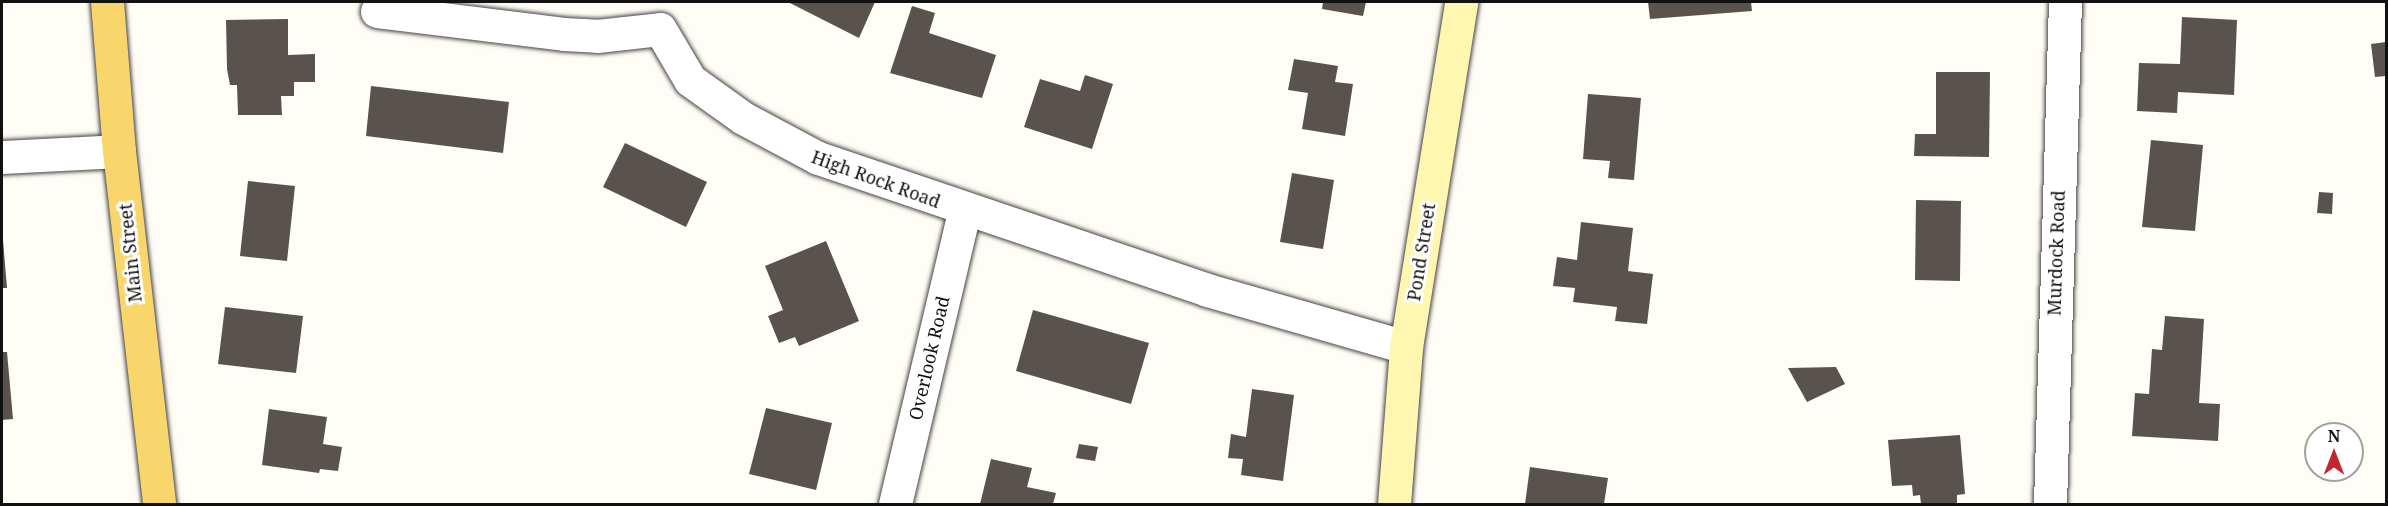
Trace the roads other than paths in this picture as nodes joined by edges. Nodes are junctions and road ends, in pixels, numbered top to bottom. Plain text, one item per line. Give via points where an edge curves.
1 (107, 2) edge
2 (1461, 2) edge
3 (2065, 2) edge
4 (377, 11) dead end
5 (119, 151) junction
6 (2, 157) edge
7 (964, 211) junction
8 (1406, 347) junction
9 (159, 504) edge
10 (895, 504) edge
11 (1394, 504) edge
12 (2050, 504) edge

1 - 5 main road, Main Street
2 - 8 street, Pond Street
3 - 12 street, Murdock Road
4 - 7 street, High Rock Road via 564,34 597,36 660,29 690,80 751,123 818,158
5 - 6 street
5 - 9 main road, Main Street
7 - 8 street, High Rock Road via 1207,290
7 - 10 street, Overlook Road
8 - 11 street, Pond Street

